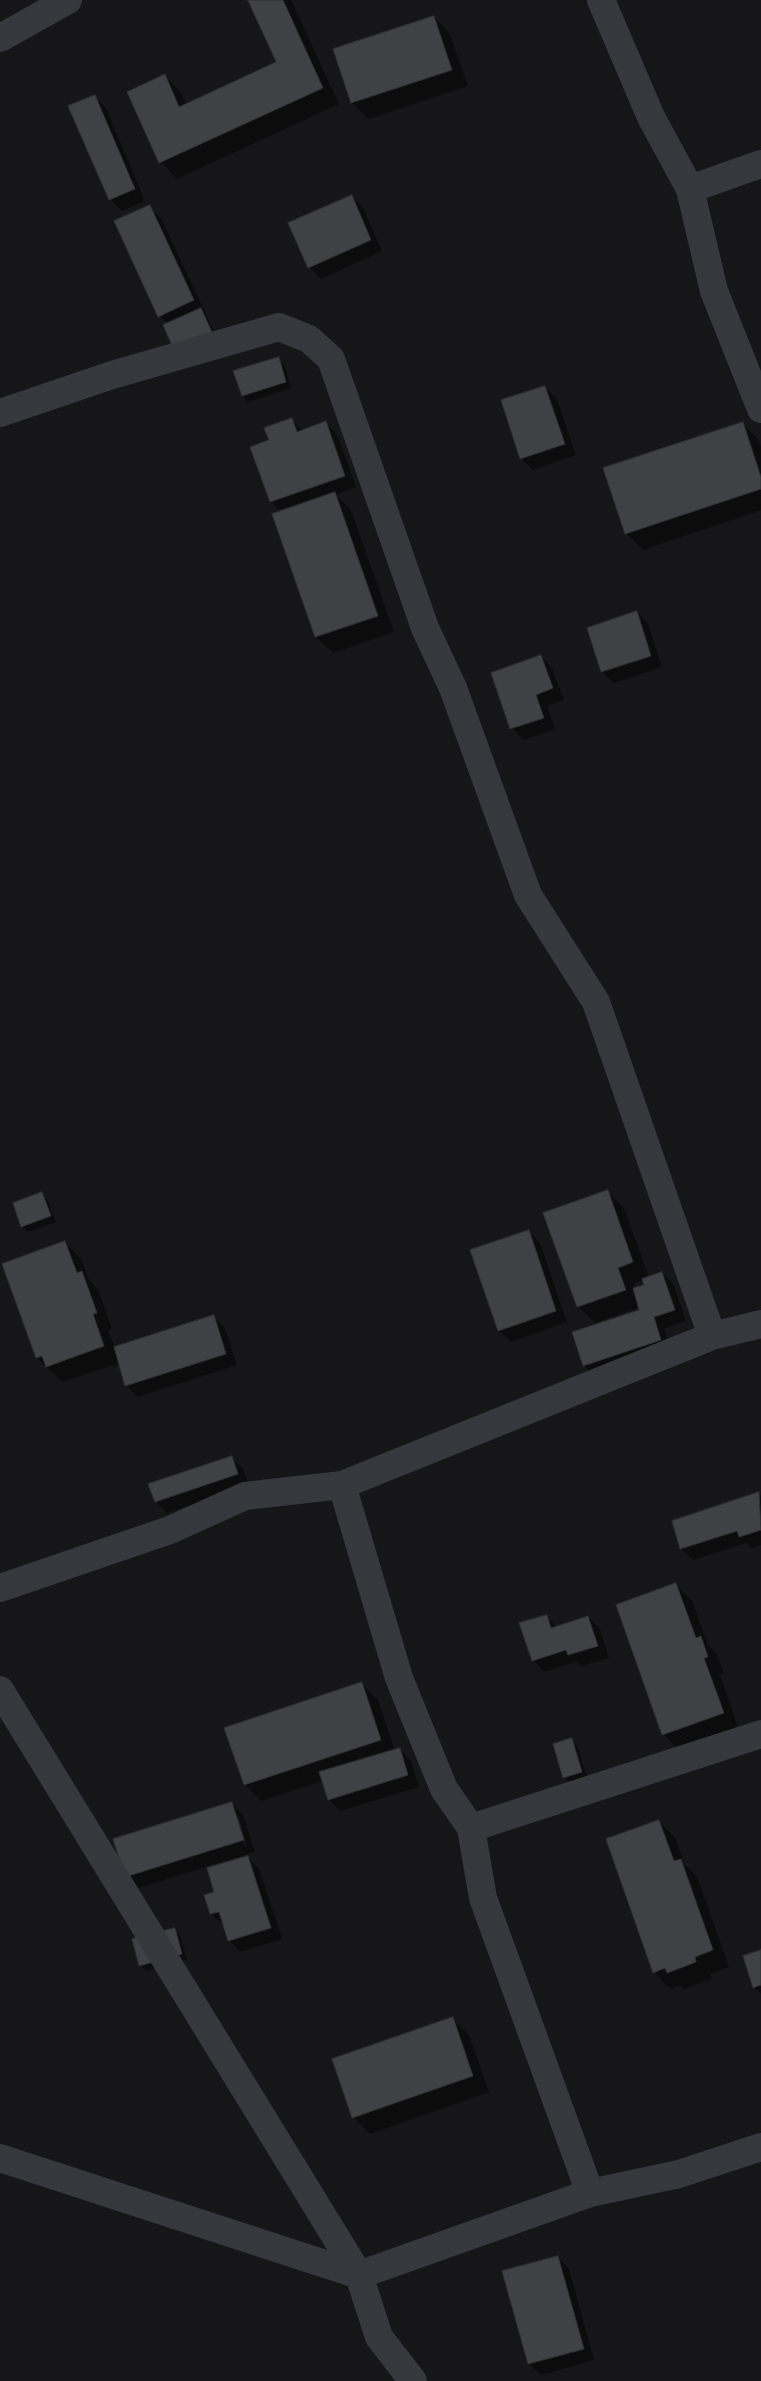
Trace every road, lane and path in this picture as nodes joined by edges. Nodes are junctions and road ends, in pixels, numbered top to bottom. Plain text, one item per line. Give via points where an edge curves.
1 (68, 0) edge
2 (601, 0) edge
3 (0, 38) edge
4 (761, 164) edge
5 (690, 190) junction
6 (761, 409) edge
7 (0, 413) edge
8 (761, 1324) edge
9 (712, 1336) junction
10 (342, 1485) junction
11 (0, 1588) edge
12 (0, 1690) edge
13 (761, 1734) edge
14 (471, 1828) junction
15 (761, 2147) edge
16 (0, 2158) edge
17 (590, 2193) junction
18 (359, 2275) junction
19 (413, 2381) edge

1 - 3 street
2 - 5 street via 651,117
4 - 5 street
5 - 6 street via 714,291
7 - 9 street via 112,375 279,327 309,339 331,359 425,628 453,688 528,895 596,1002
8 - 9 street
9 - 10 street
10 - 11 street via 245,1496 170,1530
10 - 14 street via 399,1678 444,1788
12 - 18 street
13 - 14 street
14 - 17 street via 483,1898
15 - 17 street via 679,2174
16 - 18 street
17 - 18 street
18 - 19 street via 379,2337

